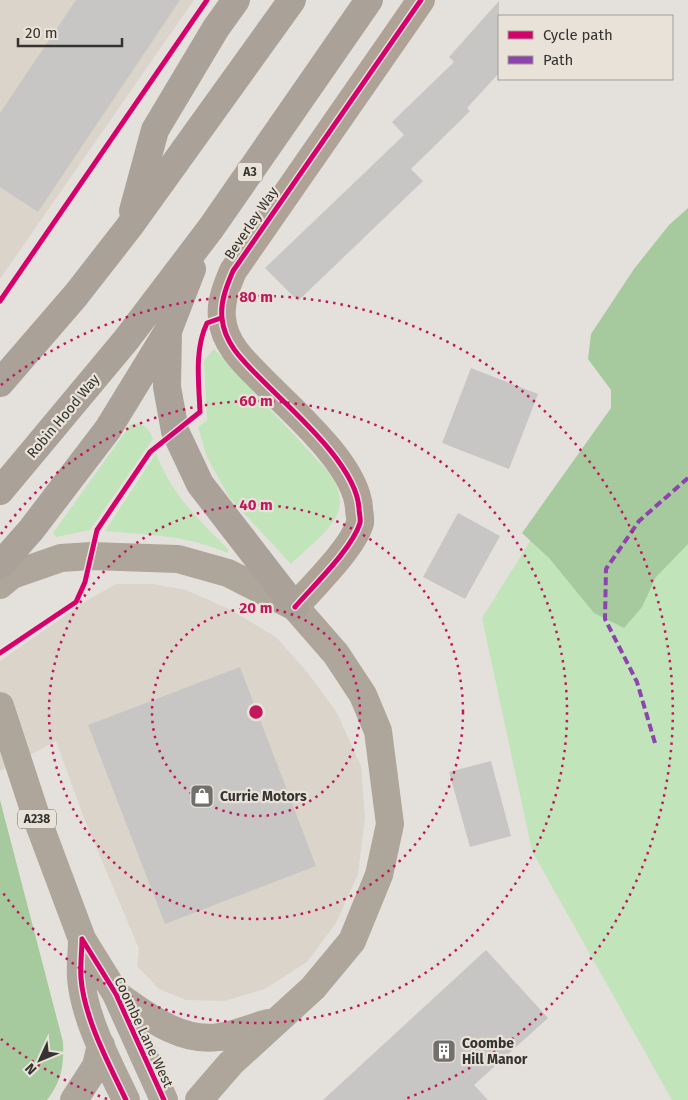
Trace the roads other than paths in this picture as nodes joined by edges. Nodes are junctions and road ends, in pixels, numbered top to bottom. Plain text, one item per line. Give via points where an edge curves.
1 (236, 0) edge
2 (292, 0) edge
3 (369, 0) edge
4 (421, 0) edge
5 (129, 227) junction
6 (211, 228) junction
7 (168, 331) junction
8 (0, 383) edge
9 (0, 491) edge
10 (0, 564) edge
11 (0, 585) edge
12 (295, 607) junction
13 (0, 706) edge
14 (81, 935) junction
15 (116, 994) junction
16 (274, 1021) junction
17 (101, 1045) junction
18 (74, 1100) edge
19 (126, 1100) edge
20 (164, 1100) edge
21 (199, 1100) edge

1 - 5 highway via 154,130
2 - 5 highway
3 - 6 highway, A3
4 - 12 street, Beverley Way via 244,254 226,286 221,318 227,338 240,357 327,447 349,475 359,500 360,523 344,550
5 - 8 highway
6 - 7 highway
6 - 9 highway, Robin Hood Way / A3 via 126,340
7 - 10 highway via 108,429 31,530
7 - 12 highway via 167,387 175,431 200,484
11 - 12 main road via 12,575 61,558 178,558 228,573
12 - 16 main road via 336,654 363,695 378,731 390,824 379,875 352,941 313,988
13 - 14 main road, A238 via 36,816
14 - 15 main road, Coombe Lane West / A238
14 - 17 main road, A238 via 81,978
15 - 16 main road via 152,1020 182,1034 218,1038
15 - 20 main road, Coombe Lane West / A238
16 - 21 main road via 231,1062
17 - 18 main road via 96,1066
17 - 19 main road, A238

